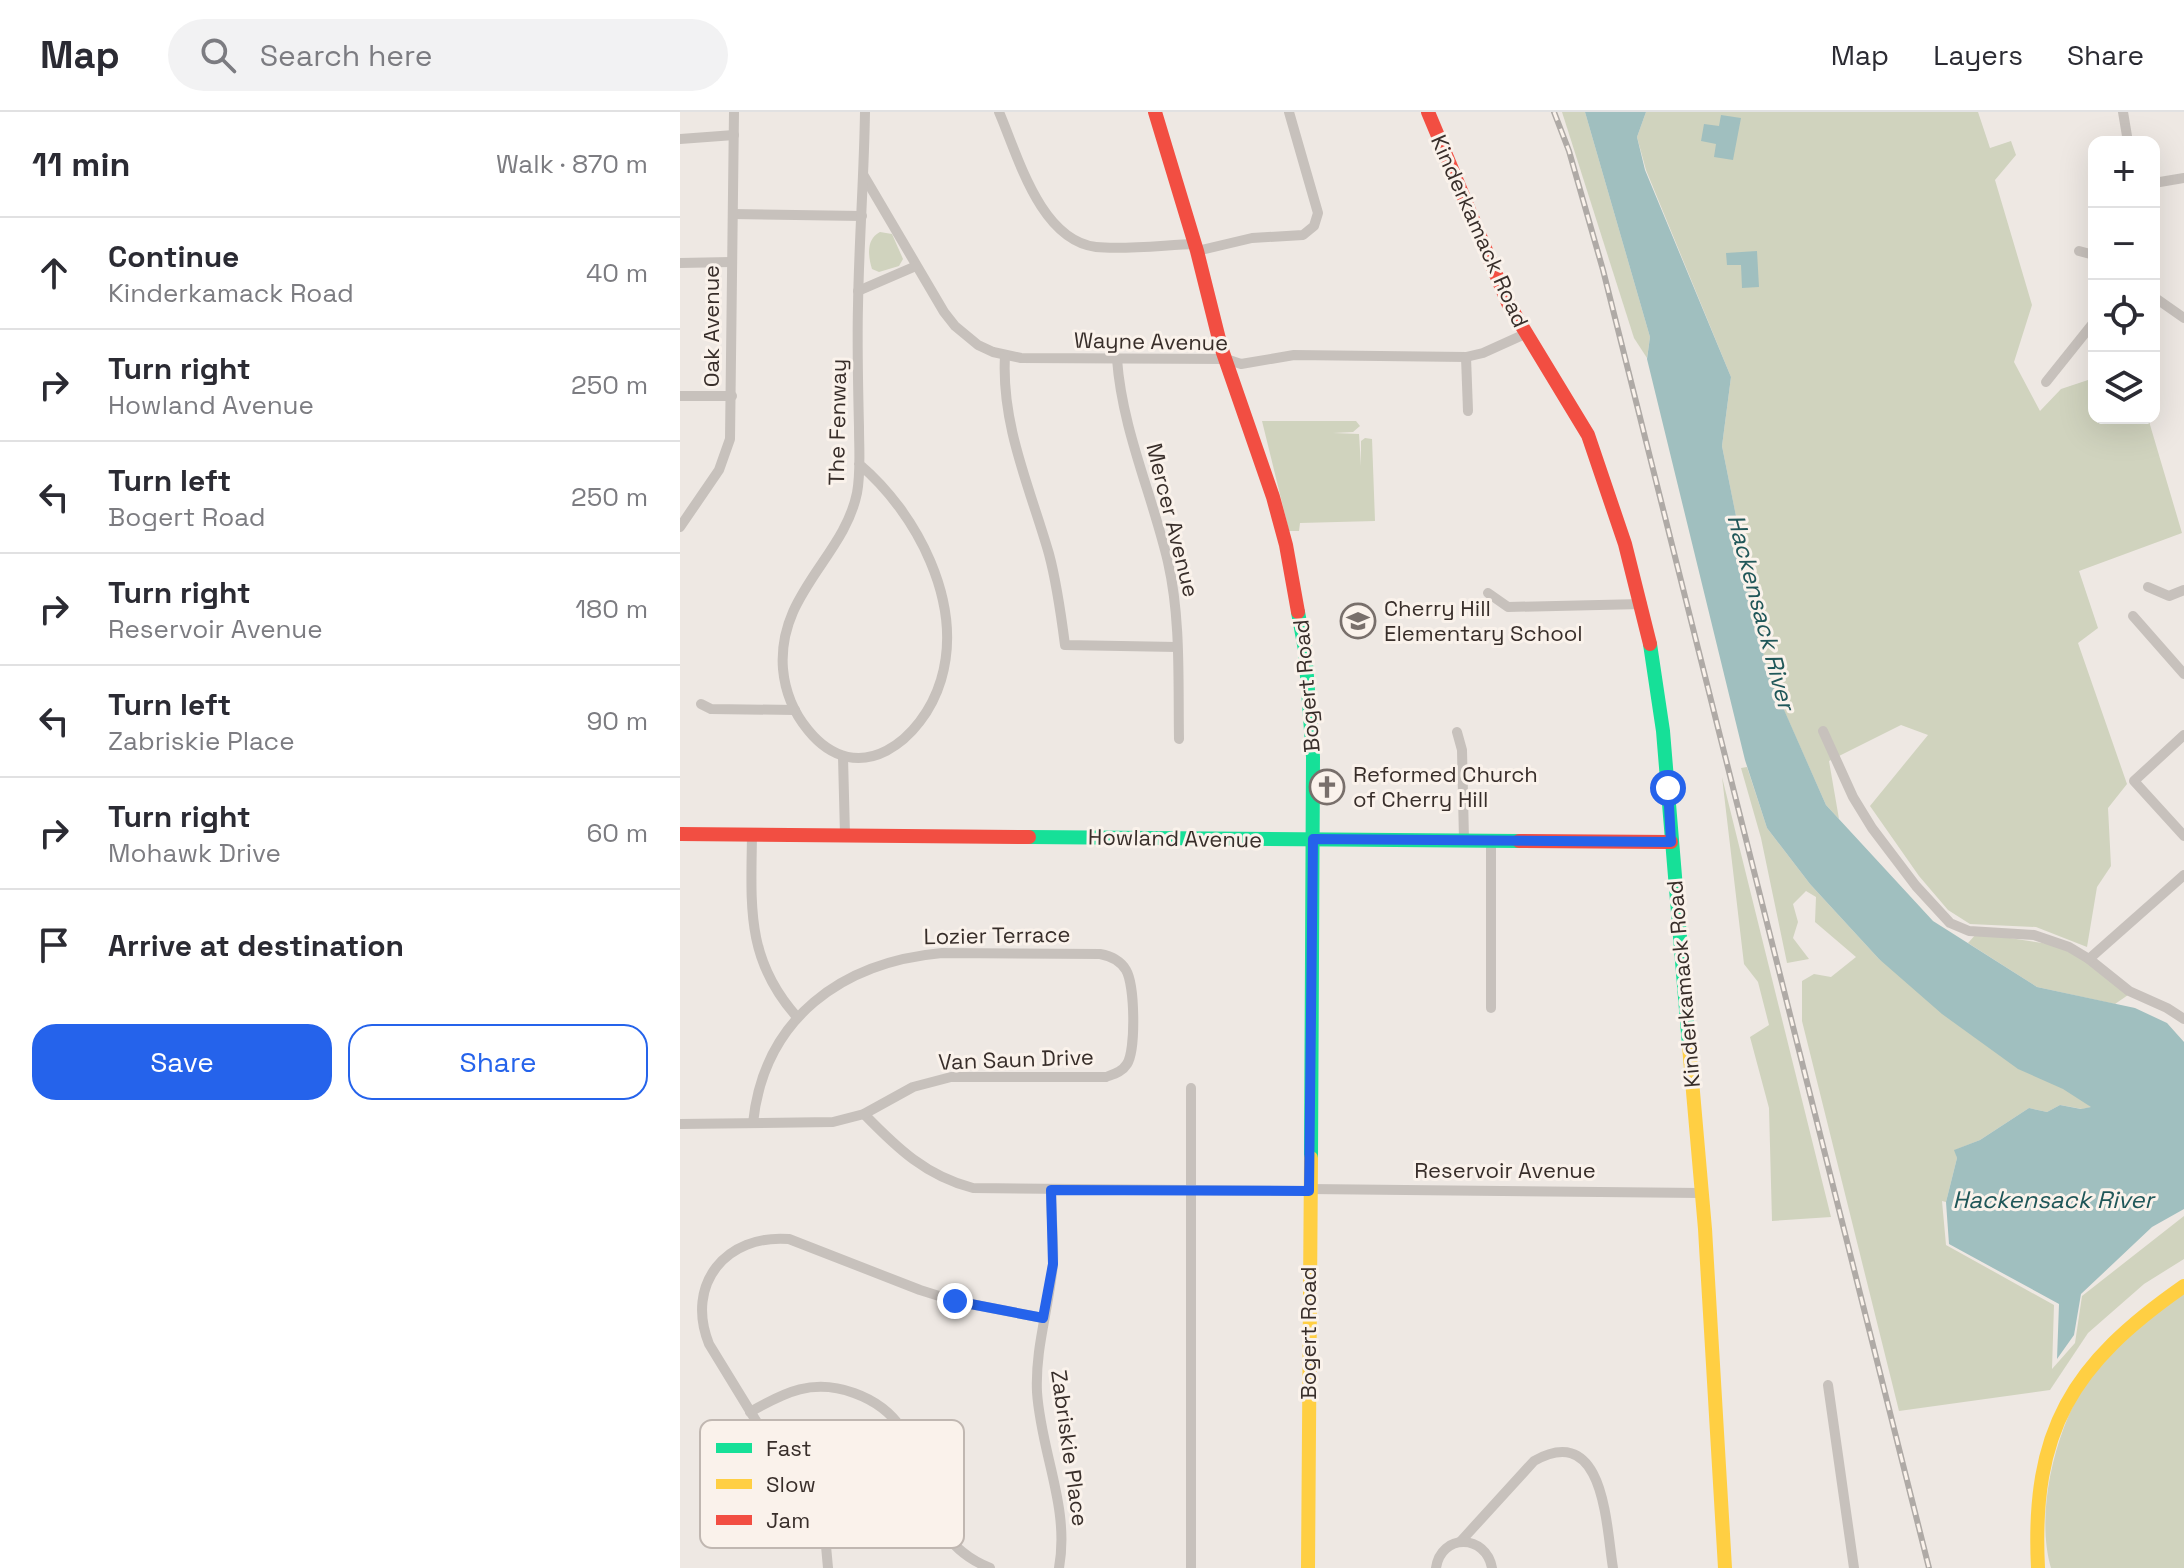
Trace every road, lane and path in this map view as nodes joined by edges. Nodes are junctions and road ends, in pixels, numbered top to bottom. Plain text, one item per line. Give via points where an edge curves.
1 (734, 112) edge
2 (865, 112) edge
3 (999, 112) edge
4 (1155, 112) edge
5 (1289, 112) edge
6 (1428, 112) edge
7 (2123, 112) edge
8 (734, 135) junction
9 (2127, 136) edge
10 (680, 139) edge
11 (864, 176) junction
12 (2184, 178) edge
13 (2160, 182) edge
14 (733, 214) junction
15 (862, 216) junction
16 (1196, 248) junction
17 (2079, 251) dead end
18 (2088, 253) edge
19 (731, 262) junction
20 (680, 263) edge
21 (916, 266) junction
22 (858, 291) junction
23 (2160, 301) edge
24 (2184, 318) edge
25 (2088, 330) edge
26 (1525, 334) junction
27 (1005, 356) junction
28 (1466, 357) junction
29 (1117, 359) junction
30 (1226, 359) junction
31 (2046, 382) dead end
32 (680, 396) edge
33 (732, 396) junction
34 (1468, 411) dead end
35 (859, 464) junction
36 (680, 527) edge
37 (2148, 587) dead end
38 (2184, 590) edge
39 (1488, 593) dead end
40 (1642, 604) junction
41 (2133, 616) dead end
42 (1177, 647) junction
43 (2184, 674) edge
44 (701, 704) dead end
45 (795, 710) junction
46 (1823, 731) dead end
47 (1457, 732) dead end
48 (2184, 735) edge
49 (1179, 739) dead end
50 (843, 757) junction
51 (680, 834) edge
52 (752, 835) junction
53 (845, 835) junction
54 (2184, 836) edge
55 (1313, 839) junction
56 (1464, 840) junction
57 (1491, 841) junction
58 (1671, 842) junction
59 (2184, 875) edge
60 (2089, 959) junction
61 (1491, 1008) dead end
62 (797, 1017) junction
63 (2184, 1019) edge
64 (1121, 1070) joint
65 (1191, 1088) dead end
66 (864, 1114) junction
67 (753, 1123) junction
68 (680, 1124) edge
69 (1051, 1190) junction
70 (1309, 1190) junction
71 (1193, 1191) junction
72 (1701, 1193) junction
73 (2184, 1286) edge
74 (1043, 1318) junction
75 (1828, 1385) dead end
76 (750, 1412) junction
77 (755, 1420) edge
78 (895, 1420) edge
79 (1461, 1541) junction
80 (826, 1548) edge
81 (958, 1548) edge
82 (1436, 1565) edge
83 (828, 1568) edge
84 (990, 1568) edge
85 (1059, 1568) edge
86 (1191, 1568) edge
87 (1308, 1568) edge
88 (1425, 1568) edge
89 (1492, 1568) edge
90 (1613, 1568) edge
91 (1725, 1568) edge
92 (1854, 1568) edge
93 (2038, 1568) edge

1 - 8 street, Oak Avenue
2 - 11 street, The Fenway
3 - 16 street via 1039,204 1066,234 1095,247
4 - 16 street, Bogert Road
5 - 16 street via 1318,213 1314,226 1296,238 1252,238
6 - 26 street, Kinderkamack Road via 1489,263
7 - 9 street
8 - 10 street
8 - 14 street, Oak Avenue
11 - 15 street, The Fenway
11 - 21 street, Wayne Avenue
12 - 13 street
14 - 15 street
14 - 19 street, Oak Avenue
15 - 22 street, The Fenway
16 - 30 street, Bogert Road
17 - 18 street
19 - 20 street
19 - 33 street, Oak Avenue
21 - 22 street
21 - 27 street, Wayne Avenue via 955,326 978,345
22 - 35 street, The Fenway
23 - 24 street
25 - 31 street
26 - 28 street, Wayne Avenue
26 - 40 street, Kinderkamack Road via 1588,435
27 - 29 street, Wayne Avenue
27 - 42 street via 1011,431 1053,571 1065,645
28 - 30 street, Wayne Avenue via 1294,355 1241,364
28 - 34 street
29 - 30 street, Wayne Avenue
29 - 42 street, Mercer Avenue via 1123,408 1167,560
30 - 55 street, Bogert Road via 1273,497 1297,597 1311,703
32 - 33 street
33 - 36 street, Oak Avenue via 725,455
35 - 45 street, The Fenway via 849,517 796,604 785,635 783,669
35 - 50 street via 898,504 923,543 939,587 946,655 935,698 909,734 885,752
37 - 38 street via 2169,596
39 - 40 street via 1508,607
40 - 58 street, Kinderkamack Road via 1663,731
41 - 43 street
42 - 49 street, Mercer Avenue
44 - 45 street via 711,709
45 - 50 street, The Fenway via 813,737
46 - 60 street via 1872,828 1950,923 1969,931 2034,935
47 - 56 street
48 - 54 street via 2134,781
50 - 53 street
51 - 52 street, Howland Avenue
52 - 53 street, Howland Avenue
52 - 62 street via 753,934 765,971
53 - 55 street, Howland Avenue
55 - 56 street, Howland Avenue
55 - 70 street, Bogert Road
56 - 57 street, Howland Avenue
57 - 58 street, Howland Avenue
57 - 61 street
58 - 72 street, Kinderkamack Road
59 - 60 street
60 - 63 street via 2129,991
62 - 64 street, Lozier Terrace via 838,985 897,960 942,953 1100,954 1124,966 1131,982 1132,1048
62 - 67 street, Lozier Terrace via 766,1064
64 - 66 street, Van Saun Drive via 1106,1077 951,1077 913,1087
65 - 71 street
66 - 67 street, Van Saun Drive via 833,1122
66 - 69 street, Reservoir Avenue via 908,1157 940,1177 973,1188
67 - 68 street, Van Saun Drive
69 - 71 street, Reservoir Avenue
69 - 74 street, Zabriskie Place via 1053,1264
70 - 71 street, Reservoir Avenue
70 - 72 street, Reservoir Avenue
70 - 87 street, Bogert Road
71 - 86 street
72 - 91 street, Kinderkamack Road
73 - 93 street via 2105,1348 2062,1409 2038,1493
74 - 76 street via 920,1290 803,1242 775,1238 748,1243 725,1257 710,1276 701,1318 709,1344
74 - 85 street, Zabriskie Place via 1037,1396 1061,1512
75 - 92 street
76 - 77 street
76 - 78 street via 784,1392 814,1385 841,1388 877,1403
79 - 82 street via 1446,1548
79 - 89 street via 1485,1550
79 - 90 street via 1534,1461 1563,1453 1582,1459 1597,1476
80 - 83 street
81 - 84 street
82 - 88 street

